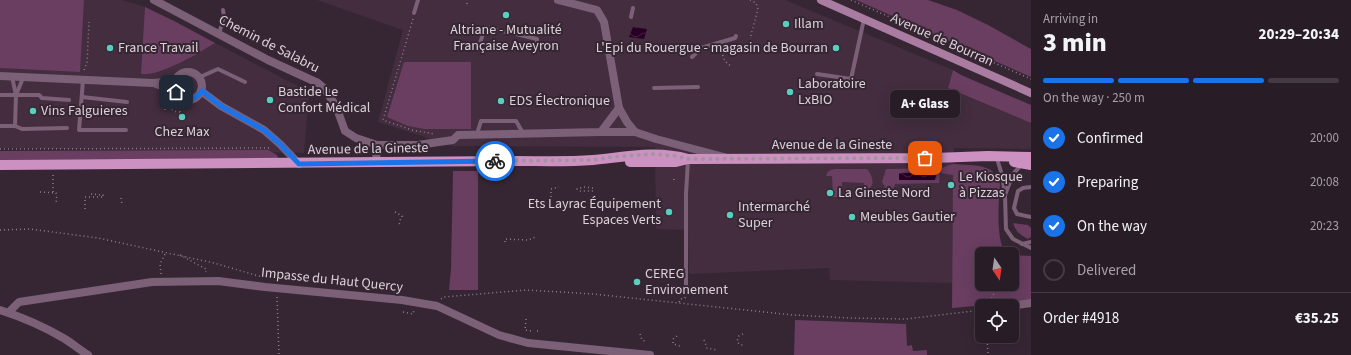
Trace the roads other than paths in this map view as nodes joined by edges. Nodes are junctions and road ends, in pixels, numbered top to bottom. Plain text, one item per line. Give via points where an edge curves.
1 (154, 0) edge
2 (418, 0) edge
3 (558, 0) edge
4 (821, 0) edge
5 (633, 8) dead end
6 (223, 10) dead end
7 (414, 13) road end
8 (631, 17) dead end
9 (864, 19) junction
10 (219, 34) junction
11 (736, 36) dead end
12 (537, 49) dead end
13 (478, 50) dead end
14 (692, 57) dead end
15 (817, 74) dead end
16 (0, 76) edge
17 (12, 76) junction
18 (23, 77) junction
19 (200, 77) junction
20 (83, 80) junction
21 (175, 81) junction
22 (245, 82) dead end
23 (153, 83) junction
24 (698, 87) dead end
25 (654, 88) dead end
26 (202, 91) junction
27 (176, 92) junction
28 (1031, 93) edge
29 (0, 94) edge
30 (16, 95) junction
31 (82, 97) junction
32 (69, 100) dead end
33 (127, 102) dead end
34 (619, 108) junction
35 (0, 126) edge
36 (15, 126) junction
37 (66, 128) dead end
38 (126, 130) dead end
39 (601, 132) junction
40 (635, 132) junction
41 (477, 134) junction
42 (523, 134) junction
43 (377, 145) junction
44 (976, 157) junction
45 (1031, 157) edge
46 (688, 159) junction
47 (732, 160) junction
48 (376, 162) junction
49 (998, 162) junction
50 (299, 164) junction
51 (1027, 164) edge
52 (0, 165) edge
53 (1031, 187) edge
54 (1005, 195) junction
55 (1031, 217) edge
56 (1031, 242) edge
57 (1021, 244) junction
58 (1031, 248) edge
59 (686, 287) road end
60 (1031, 304) edge
61 (1019, 305) edge
62 (0, 310) edge
63 (9, 312) junction
64 (88, 355) edge
65 (650, 355) edge

1 - 10 street, Chemin de Salabru
2 - 7 lane
3 - 34 street via 597,10 604,22
4 - 9 main road, Avenue de Bourran
5 - 8 lane
6 - 10 lane
9 - 15 lane via 851,79
9 - 28 main road, Avenue de Bourran
10 - 43 street, Chemin de Salabru via 318,83 336,106 345,131 356,138
11 - 14 lane via 701,48
12 - 13 lane via 536,39 485,27
16 - 17 street
17 - 18 street
17 - 30 lane
18 - 20 street
18 - 30 lane
19 - 21 street via 193,72 184,72
19 - 22 lane via 218,69
19 - 26 street
20 - 23 street
20 - 31 lane
21 - 23 street
21 - 27 street
23 - 27 street
24 - 25 lane
26 - 27 street via 196,98 187,100 178,96
26 - 50 street via 221,106 264,130
29 - 30 lane
30 - 32 lane
30 - 36 lane
31 - 33 lane
31 - 38 lane via 78,130
34 - 39 street
34 - 40 street
35 - 36 lane
36 - 37 lane via 22,129
39 - 40 street, Chemin de Salabru
39 - 42 street, Chemin de Salabru
40 - 47 street, Chemin de Salabru
41 - 42 street, Chemin de Salabru
41 - 42 lane via 481,121 516,121
41 - 43 street, Chemin de Salabru via 458,135 453,140 418,145
43 - 48 street
44 - 45 main road
44 - 47 main road, Avenue de la Gineste
44 - 49 main road
46 - 47 main road, Avenue de la Gineste
46 - 48 main road, Avenue de la Gineste via 646,163 593,160
46 - 59 lane
48 - 50 main road, Avenue de la Gineste
49 - 51 main road
49 - 54 lane
50 - 52 main road, Avenue de la Gineste
51 - 54 lane via 1013,174
53 - 55 lane via 1018,191 1014,208 1017,214
54 - 57 lane via 1006,229 1013,239
56 - 57 lane
57 - 58 lane
60 - 61 street
62 - 63 street
63 - 64 street via 66,340
63 - 65 street, Impasse du Haut Quercy via 19,302 145,283 218,281 402,300 436,306 499,335 528,343

